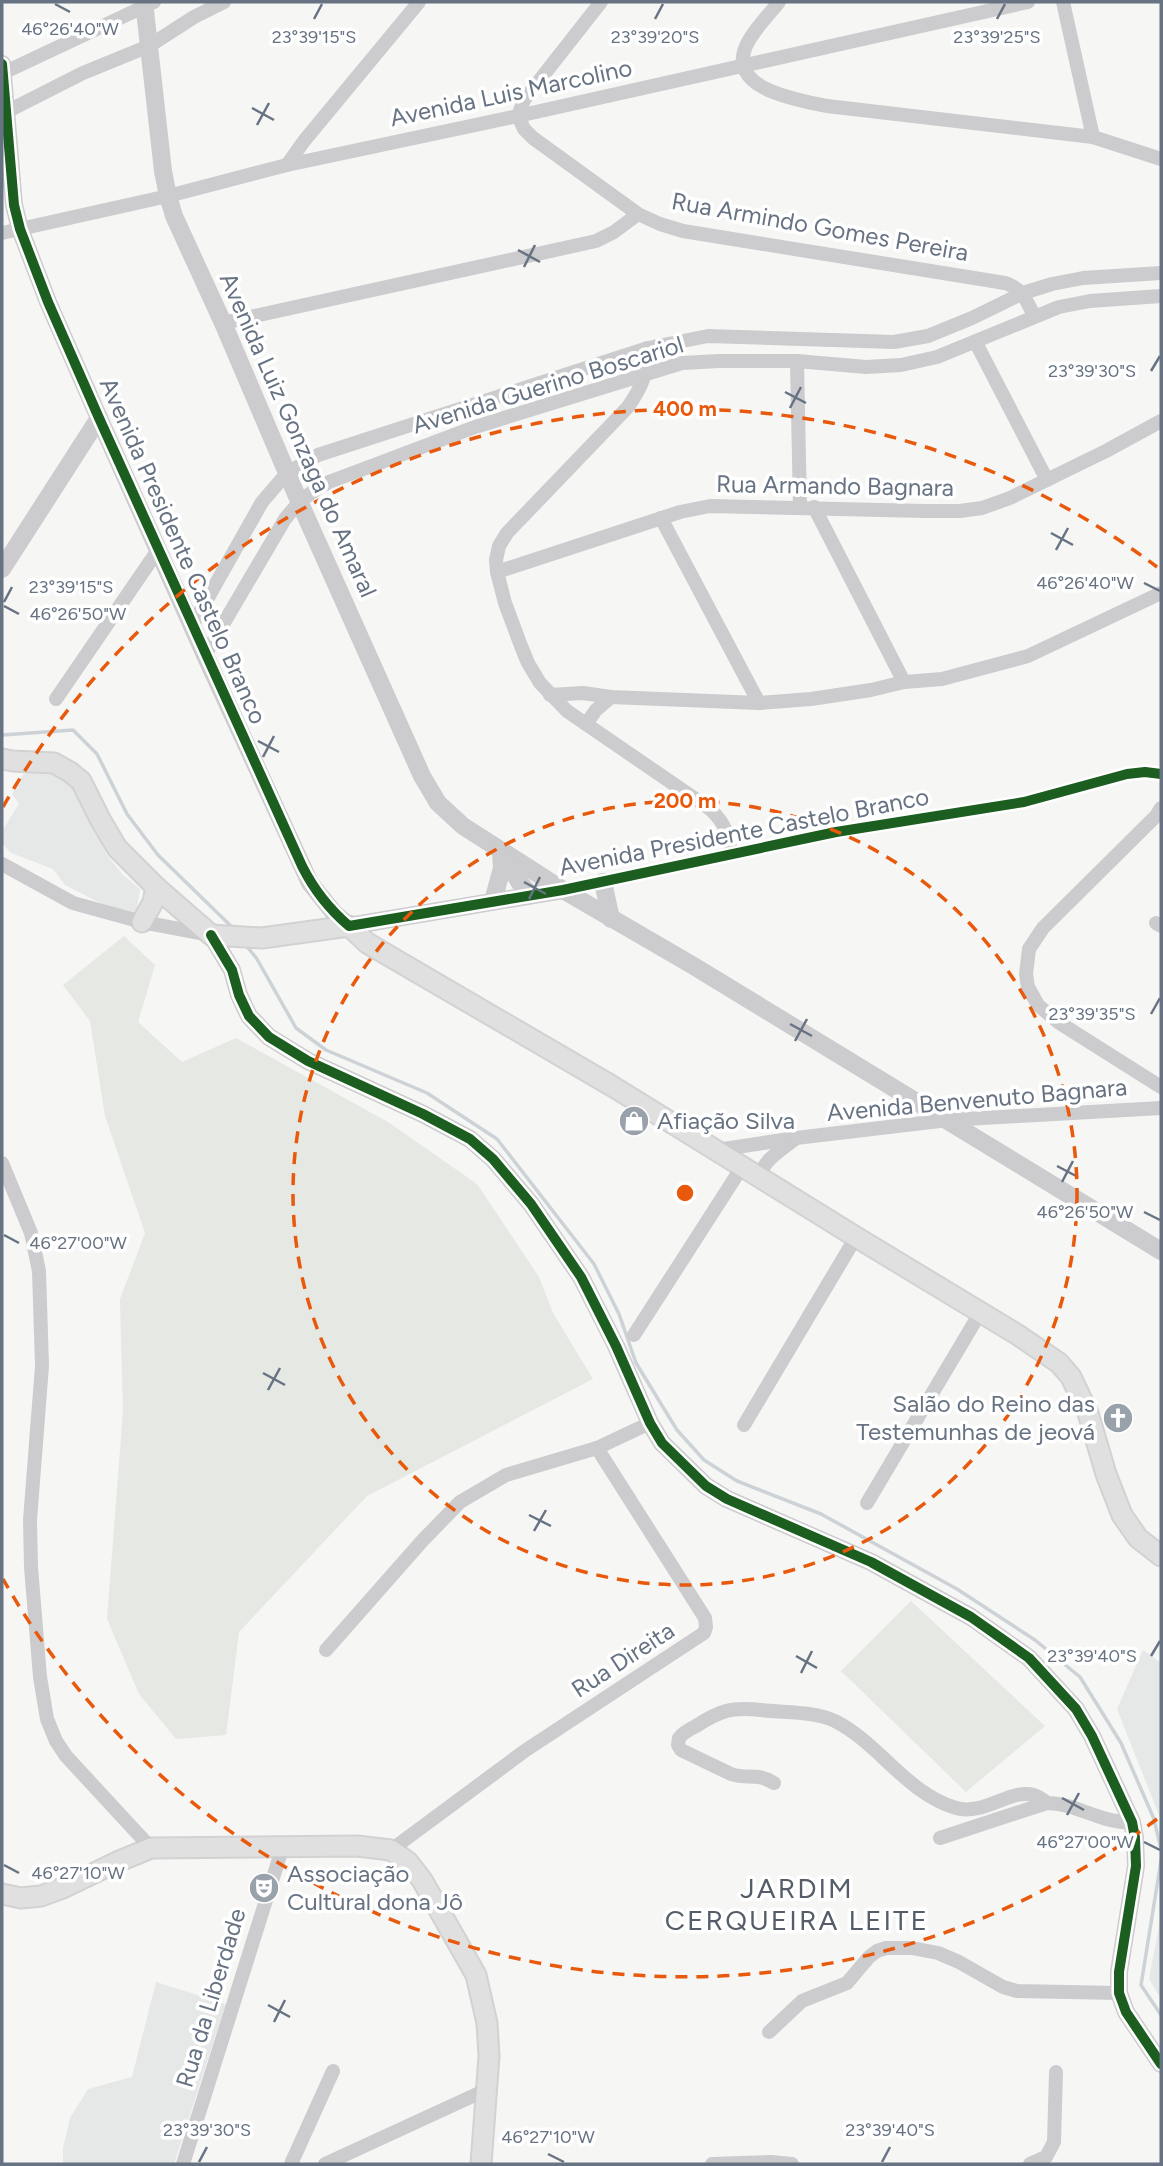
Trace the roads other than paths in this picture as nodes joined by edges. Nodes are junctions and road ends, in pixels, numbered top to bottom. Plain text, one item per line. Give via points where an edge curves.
1 (224, 2) edge
2 (419, 2) edge
3 (601, 2) edge
4 (779, 2) edge
5 (972, 2) edge
6 (1028, 2) edge
7 (1063, 2) edge
8 (148, 3) edge
9 (963, 16) junction
10 (149, 46) junction
11 (2, 64) edge
12 (742, 65) junction
13 (3, 73) edge
14 (6, 112) junction
15 (518, 116) junction
16 (1093, 137) junction
17 (1161, 159) edge
18 (287, 165) junction
19 (168, 196) junction
20 (638, 214) junction
21 (11, 231) edge
22 (1161, 273) edge
23 (1023, 293) junction
24 (1161, 296) edge
25 (1034, 316) junction
26 (223, 323) junction
27 (976, 343) junction
28 (648, 348) junction
29 (797, 361) junction
30 (647, 373) junction
31 (99, 418) junction
32 (1161, 421) edge
33 (287, 473) junction
34 (1047, 480) junction
35 (299, 501) junction
36 (807, 507) junction
37 (661, 519) junction
38 (158, 550) junction
39 (2, 569) edge
40 (497, 572) junction
41 (1161, 593) edge
42 (192, 626) junction
43 (205, 654) junction
44 (904, 682) junction
45 (550, 695) junction
46 (611, 698) junction
47 (56, 699) dead end
48 (758, 703) junction
49 (586, 724) junction
50 (2, 759) edge
51 (1161, 774) edge
52 (1161, 808) edge
53 (498, 850) junction
54 (732, 853) junction
55 (2, 864) edge
56 (603, 882) junction
57 (156, 887) junction
58 (563, 890) junction
59 (531, 895) junction
60 (494, 901) junction
61 (611, 919) junction
62 (142, 922) junction
63 (349, 926) junction
64 (211, 935) junction
65 (1161, 1087) edge
66 (1161, 1108) edge
67 (948, 1120) junction
68 (796, 1138) junction
69 (717, 1150) junction
70 (2, 1163) edge
71 (742, 1167) junction
72 (759, 1178) junction
73 (856, 1237) junction
74 (1161, 1251) edge
75 (979, 1313) junction
76 (634, 1335) dead end
77 (650, 1423) junction
78 (744, 1425) dead end
79 (597, 1448) junction
80 (867, 1503) dead end
81 (1161, 1556) edge
82 (326, 1650) dead end
83 (774, 1783) dead end
84 (1047, 1803) junction
85 (1132, 1822) junction
86 (940, 1838) dead end
87 (283, 1846) junction
88 (151, 1848) junction
89 (391, 1850) junction
90 (2, 1894) edge
91 (1119, 1993) junction
92 (769, 2032) dead end
93 (1161, 2064) edge
94 (333, 2071) dead end
95 (1056, 2072) dead end
96 (488, 2089) junction
97 (360, 2148) junction
98 (183, 2164) edge
99 (291, 2164) edge
100 (325, 2164) edge
101 (360, 2164) edge
102 (481, 2164) edge
103 (712, 2164) edge
104 (792, 2164) edge
105 (1030, 2164) edge

1 - 10 street
2 - 18 street
3 - 15 street via 533,85
4 - 12 street via 751,36
5 - 9 street
6 - 9 street, Avenida Luis Marcolino
7 - 16 street
8 - 10 street, Avenida Luiz Gonzaga do Amaral
8 - 13 street
9 - 12 street, Avenida Luis Marcolino
10 - 14 street
10 - 19 street, Avenida Luiz Gonzaga do Amaral
11 - 13 street, Avenida Presidente Castelo Branco
12 - 15 street, Avenida Luis Marcolino
12 - 16 street via 751,79 767,90 795,100
13 - 14 street, Avenida Presidente Castelo Branco
14 - 21 street, Avenida Presidente Castelo Branco via 14,205
15 - 18 street, Avenida Luis Marcolino
15 - 20 street, Rua Armindo Gomes Pereira via 533,138
16 - 17 street
18 - 19 street, Avenida Luis Marcolino
19 - 21 street, Avenida Luis Marcolino
19 - 26 street, Avenida Luiz Gonzaga do Amaral
20 - 23 street, Rua Armindo Gomes Pereira via 683,231 987,279 1016,286
20 - 26 street via 596,241
21 - 31 street, Avenida Presidente Castelo Branco
22 - 23 street via 1083,278
23 - 25 street
23 - 28 street, Avenida Guerino Boscariol via 928,336 894,342 708,336
24 - 25 street via 1090,301
25 - 27 street, Avenida Guerino Boscariol
26 - 33 street, Avenida Luiz Gonzaga do Amaral
27 - 29 street, Avenida Guerino Boscariol via 901,365
27 - 34 street
28 - 30 street
28 - 33 street, Avenida Guerino Boscariol via 318,455
29 - 30 street, Avenida Guerino Boscariol via 682,363
29 - 36 street
30 - 35 street, Avenida Guerino Boscariol via 475,427 329,482
30 - 40 street via 628,407 507,533 499,546
31 - 38 street, Avenida Presidente Castelo Branco
31 - 39 street
32 - 34 street, Rua Armando Bagnara
33 - 35 street, Avenida Luiz Gonzaga do Amaral
33 - 42 street, Avenida Guerino Boscariol via 262,502
34 - 36 street, Rua Armando Bagnara via 982,508
35 - 43 street, Avenida Guerino Boscariol via 273,536
35 - 53 street, Avenida Luiz Gonzaga do Amaral via 422,776 438,803
36 - 37 street, Rua Armando Bagnara via 710,506
36 - 44 street
37 - 40 street, Rua Armando Bagnara
37 - 48 street
38 - 42 street, Avenida Presidente Castelo Branco
38 - 47 street
40 - 45 street via 528,663
41 - 44 street via 1028,656 942,679
42 - 43 street, Avenida Presidente Castelo Branco
43 - 63 street, Avenida Presidente Castelo Branco via 310,883
44 - 48 street via 844,695
45 - 46 street via 583,693
45 - 49 street
46 - 48 street
46 - 49 street
49 - 54 street via 710,809 722,821
50 - 57 main road via 54,763 82,781 117,848
51 - 54 street, Avenida Presidente Castelo Branco via 1127,774 1024,802
52 - 65 street via 1043,929 1029,949 1026,974 1038,1005 1058,1022
53 - 58 street, Avenida Luiz Gonzaga do Amaral
53 - 59 street, Avenida Luiz Gonzaga do Amaral
53 - 60 street via 502,868
54 - 56 street, Avenida Presidente Castelo Branco
55 - 62 street via 73,903
56 - 58 street, Avenida Presidente Castelo Branco
56 - 61 street
57 - 62 main road
57 - 64 main road
58 - 59 street, Avenida Presidente Castelo Branco
58 - 61 street, Avenida Luiz Gonzaga do Amaral
59 - 60 street, Avenida Presidente Castelo Branco
60 - 63 street, Avenida Presidente Castelo Branco
61 - 67 street, Avenida Luiz Gonzaga do Amaral
62 - 64 street
63 - 64 main road via 262,938
63 - 69 main road, Avenida Presidente Castelo Branco via 378,949
64 - 77 street via 232,970 248,1016 269,1037 470,1139 493,1158 581,1278
66 - 67 street, Avenida Benvenuto Bagnara
67 - 68 street, Avenida Benvenuto Bagnara
67 - 74 street, Avenida Luiz Gonzaga do Amaral
68 - 69 street, Avenida Benvenuto Bagnara
68 - 72 street, Avenida Benvenuto Bagnara via 769,1160
69 - 71 main road, Avenida Presidente Castelo Branco
70 - 88 street via 32,1233 39,1271 42,1366 30,1520 47,1719 66,1756
71 - 72 main road, Avenida Presidente Castelo Branco
71 - 76 street
72 - 73 main road, Avenida Presidente Castelo Branco
73 - 75 main road, Avenida Presidente Castelo Branco
73 - 78 street
75 - 80 street
75 - 81 main road, Avenida Presidente Castelo Branco via 1059,1363 1071,1377 1122,1515 1138,1538
77 - 79 street
77 - 85 street via 662,1443 706,1486 871,1562 971,1617 1023,1654 1076,1709
79 - 82 street via 506,1475 460,1502
79 - 89 street, Rua Direita via 705,1618 704,1633 526,1750
83 - 84 street via 757,1775 731,1774 681,1750 679,1738 725,1710 813,1715 834,1721 857,1736 910,1783 945,1804 976,1809 1027,1794
84 - 85 street via 1116,1823
84 - 86 street
85 - 91 street via 1136,1866
87 - 88 main road
87 - 89 main road
87 - 98 street, Rua da Liberdade
88 - 90 main road via 41,1896
89 - 96 main road via 422,1880 476,1975 487,2023
91 - 92 street via 1017,1991 938,1954 886,1948 869,1957 848,1983 802,2001
91 - 93 street via 1126,2012
94 - 99 street
95 - 105 street via 1054,2142 1046,2157
96 - 97 street
96 - 102 main road
97 - 100 street
97 - 101 street
103 - 104 street

